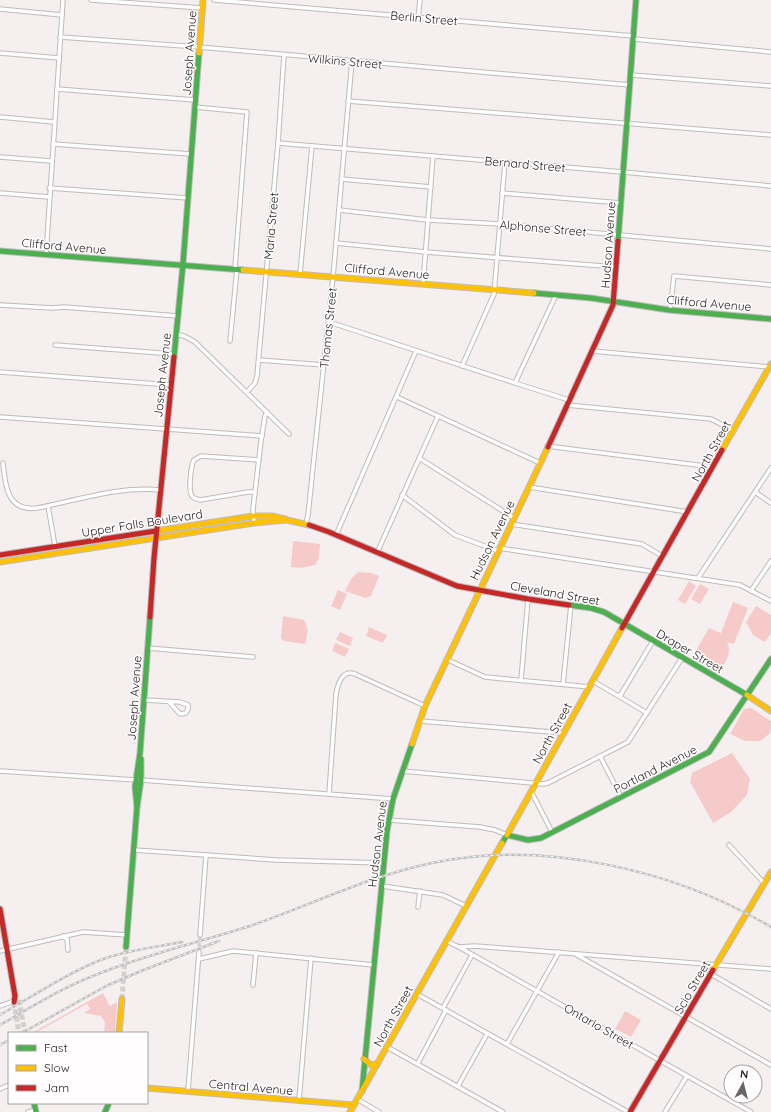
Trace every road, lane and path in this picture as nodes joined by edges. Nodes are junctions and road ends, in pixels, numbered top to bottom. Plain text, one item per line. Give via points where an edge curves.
1 (63, 0) edge
2 (91, 0) edge
3 (203, 0) edge
4 (214, 0) edge
5 (420, 0) edge
6 (636, 0) edge
7 (202, 8) junction
8 (0, 9) edge
9 (62, 15) junction
10 (418, 18) junction
11 (60, 37) junction
12 (634, 38) junction
13 (199, 47) junction
14 (771, 52) edge
15 (0, 53) edge
16 (284, 55) junction
17 (59, 58) junction
18 (352, 61) junction
19 (631, 75) junction
20 (630, 85) junction
21 (771, 86) edge
22 (57, 89) junction
23 (195, 100) junction
24 (348, 101) junction
25 (195, 107) junction
26 (0, 118) edge
27 (54, 122) junction
28 (627, 123) junction
29 (771, 135) edge
30 (278, 143) junction
31 (53, 144) junction
32 (312, 146) junction
33 (344, 149) junction
34 (191, 154) junction
35 (433, 156) junction
36 (0, 157) edge
37 (51, 161) junction
38 (504, 162) junction
39 (623, 172) junction
40 (341, 179) junction
41 (771, 186) edge
42 (50, 188) junction
43 (431, 188) junction
44 (0, 193) edge
45 (502, 193) junction
46 (49, 197) junction
47 (188, 198) junction
48 (620, 203) junction
49 (339, 210) junction
50 (428, 220) junction
51 (500, 224) junction
52 (619, 234) junction
53 (336, 243) junction
54 (771, 249) edge
55 (0, 251) edge
56 (426, 252) junction
57 (46, 254) junction
58 (497, 257) junction
59 (183, 264) junction
60 (616, 267) junction
61 (236, 269) junction
62 (267, 271) junction
63 (300, 274) junction
64 (334, 276) junction
65 (423, 284) junction
66 (771, 285) edge
67 (494, 290) junction
68 (556, 295) junction
69 (614, 300) junction
70 (0, 305) edge
71 (670, 310) junction
72 (178, 316) junction
73 (771, 319) edge
74 (329, 322) junction
75 (176, 334) junction
76 (230, 342) dead end
77 (54, 345) dead end
78 (416, 351) junction
79 (592, 351) junction
80 (174, 354) junction
81 (259, 360) junction
82 (324, 366) junction
83 (462, 366) junction
84 (770, 366) edge
85 (0, 372) edge
86 (515, 383) junction
87 (171, 385) junction
88 (247, 392) junction
89 (397, 397) junction
90 (568, 402) junction
91 (267, 412) junction
92 (438, 416) junction
93 (0, 417) edge
94 (166, 430) junction
95 (734, 430) junction
96 (289, 434) dead end
97 (262, 436) junction
98 (547, 446) junction
99 (419, 458) junction
100 (259, 460) junction
101 (3, 463) dead end
102 (540, 463) junction
103 (713, 467) junction
104 (771, 468) edge
105 (529, 487) junction
106 (161, 490) junction
107 (255, 492) junction
108 (755, 492) junction
109 (402, 495) junction
110 (771, 503) edge
111 (48, 506) junction
112 (688, 512) junction
113 (253, 516) junction
114 (514, 518) junction
115 (287, 520) junction
116 (254, 523) junction
117 (306, 524) junction
118 (511, 524) junction
119 (157, 531) junction
120 (336, 535) junction
121 (156, 538) junction
122 (55, 546) junction
123 (498, 550) junction
124 (377, 553) junction
125 (0, 555) edge
126 (662, 556) junction
127 (771, 561) edge
128 (0, 562) edge
129 (654, 571) junction
130 (698, 578) junction
131 (479, 590) junction
132 (751, 591) junction
133 (528, 599) junction
134 (771, 601) edge
135 (571, 605) junction
136 (624, 624) junction
137 (653, 641) junction
138 (148, 648) junction
139 (253, 657) dead end
140 (682, 658) junction
141 (446, 659) junction
142 (771, 659) edge
143 (521, 680) junction
144 (593, 681) junction
145 (564, 684) junction
146 (590, 687) junction
147 (747, 695) junction
148 (620, 696) junction
149 (144, 700) junction
150 (169, 702) junction
151 (425, 706) junction
152 (771, 711) edge
153 (647, 713) junction
154 (420, 721) junction
155 (563, 734) junction
156 (600, 756) junction
157 (0, 771) edge
158 (403, 771) junction
159 (138, 780) junction
160 (536, 782) junction
161 (531, 791) junction
162 (329, 794) junction
163 (622, 797) junction
164 (393, 799) junction
165 (389, 820) junction
166 (552, 832) junction
167 (507, 835) junction
168 (729, 844) dead end
169 (134, 850) junction
170 (206, 855) junction
171 (384, 864) junction
172 (771, 872) edge
173 (764, 883) junction
174 (382, 886) junction
175 (420, 891) junction
176 (466, 906) junction
177 (418, 907) dead end
178 (0, 909) edge
179 (127, 935) junction
180 (63, 936) junction
181 (200, 936) tunnel mouth
182 (446, 942) junction
183 (126, 947) tunnel mouth
184 (459, 947) junction
185 (7, 949) junction
186 (68, 950) dead end
187 (0, 951) edge
188 (199, 952) tunnel mouth
189 (559, 952) junction
190 (256, 953) junction
191 (575, 954) junction
192 (472, 955) junction
193 (311, 958) junction
194 (199, 959) junction
195 (374, 964) junction
196 (717, 964) junction
197 (771, 969) edge
198 (711, 974) junction
199 (253, 985) dead end
200 (536, 991) junction
201 (417, 994) junction
202 (122, 999) tunnel mouth
203 (15, 1000) joint
204 (0, 1006) edge
205 (444, 1009) junction
206 (771, 1009) edge
207 (686, 1017) junction
208 (119, 1032) edge
209 (487, 1034) junction
210 (507, 1044) junction
211 (387, 1047) junction
212 (364, 1059) junction
213 (660, 1061) junction
214 (418, 1063) junction
215 (377, 1064) junction
216 (771, 1065) edge
217 (687, 1076) junction
218 (458, 1086) junction
219 (148, 1088) edge
220 (188, 1091) junction
221 (362, 1091) junction
222 (357, 1099) junction
223 (299, 1101) junction
224 (354, 1105) junction
225 (36, 1111) edge
226 (28, 1112) edge
227 (350, 1112) edge
228 (379, 1112) edge
229 (503, 1112) edge
230 (629, 1112) edge
231 (665, 1112) edge
232 (751, 1112) edge

1 - 9 street
2 - 7 street
3 - 7 main road, Joseph Avenue
4 - 10 street, Berlin Street
5 - 10 street
6 - 12 main road, Hudson Avenue
7 - 13 main road, Joseph Avenue
8 - 9 street
9 - 11 street
10 - 12 street, Berlin Street
11 - 13 street, Wilkins Street
11 - 17 street
12 - 14 street, Berlin Street
12 - 19 main road, Hudson Avenue
13 - 16 street, Wilkins Street
13 - 23 main road, Joseph Avenue
15 - 17 street
16 - 18 street, Wilkins Street
16 - 30 street, Maria Street
17 - 22 street
18 - 20 street, Wilkins Street
18 - 24 street, Thomas Street
19 - 20 main road, Hudson Avenue
19 - 21 street
20 - 28 main road, Hudson Avenue
22 - 23 street
22 - 27 street
23 - 25 main road, Joseph Avenue
24 - 28 street
24 - 33 street, Thomas Street
25 - 34 main road, Joseph Avenue
25 - 61 street via 247,112
26 - 27 street
27 - 31 street
28 - 29 street
28 - 39 main road, Hudson Avenue
30 - 32 street, Bernard Street
30 - 62 street, Maria Street
31 - 34 street
31 - 37 street
32 - 33 street, Bernard Street
32 - 63 street
33 - 35 street, Bernard Street
33 - 40 street, Thomas Street
34 - 47 main road, Joseph Avenue
35 - 38 street, Bernard Street
35 - 43 street
36 - 37 street
37 - 42 street
38 - 39 street, Bernard Street
38 - 45 street
39 - 41 street, Bernard Street
39 - 48 main road, Hudson Avenue
40 - 43 street
40 - 49 street, Thomas Street
42 - 46 street
42 - 47 street
43 - 50 street
44 - 46 street
45 - 48 street
45 - 51 street
46 - 57 street
47 - 59 main road, Joseph Avenue
48 - 52 main road, Hudson Avenue
49 - 50 street, Alphonse Street
49 - 53 street, Thomas Street
50 - 51 street, Alphonse Street
50 - 56 street
51 - 52 street, Alphonse Street
51 - 58 street
52 - 54 street, Alphonse Street
52 - 60 main road, Hudson Avenue
53 - 56 street
53 - 64 street, Thomas Street
55 - 57 main road, Clifford Avenue
56 - 58 street
56 - 65 street
57 - 59 main road, Clifford Avenue
58 - 60 street
58 - 67 street
59 - 61 main road, Clifford Avenue
59 - 72 main road, Joseph Avenue
60 - 69 main road, Hudson Avenue
61 - 62 main road, Clifford Avenue
61 - 76 street
62 - 63 main road, Clifford Avenue
62 - 81 street, Maria Street
63 - 64 main road, Clifford Avenue
64 - 65 main road, Clifford Avenue
64 - 74 street, Thomas Street
65 - 67 main road, Clifford Avenue
66 - 71 street via 676,275 673,277
67 - 68 main road, Clifford Avenue
67 - 83 street via 492,300
68 - 69 main road, Clifford Avenue
68 - 86 street
69 - 71 main road, Clifford Avenue
69 - 79 main road, Hudson Avenue
70 - 72 street
71 - 73 main road, Clifford Avenue
72 - 75 main road, Joseph Avenue
74 - 78 street
74 - 82 street, Thomas Street
75 - 80 main road, Joseph Avenue
75 - 88 street via 193,341
77 - 80 street
78 - 83 street
78 - 89 street
79 - 84 street
79 - 90 main road, Hudson Avenue
80 - 87 main road, Joseph Avenue
81 - 82 street
81 - 88 street, Maria Street via 257,378
82 - 117 street, Thomas Street
83 - 86 street
84 - 95 main road, North Street
85 - 87 street
86 - 90 street
87 - 94 main road, Joseph Avenue
88 - 91 street
89 - 92 street
89 - 120 street
90 - 95 street via 711,419
90 - 98 main road, Hudson Avenue
91 - 96 street
91 - 97 street
92 - 99 street
92 - 102 street
93 - 94 street
94 - 97 street
94 - 106 main road, Joseph Avenue
95 - 103 main road, North Street
97 - 100 street
98 - 102 main road, Hudson Avenue
98 - 103 street
99 - 109 street
99 - 114 street
100 - 107 street
100 - 107 street via 201,456 195,458 192,465 190,491 195,499
101 - 111 street via 6,489 14,502 28,509
102 - 105 main road, Hudson Avenue
103 - 112 main road, North Street
104 - 108 street
105 - 112 street
105 - 114 main road, Hudson Avenue
106 - 111 street via 120,490
106 - 119 main road, Joseph Avenue
107 - 113 street
108 - 110 street
108 - 130 street
109 - 123 street via 455,535
109 - 124 street
111 - 122 street
112 - 126 main road, North Street
113 - 115 main road, Upper Falls Boulevard via 275,516
113 - 116 street
113 - 119 main road, Upper Falls Boulevard
114 - 118 main road, Hudson Avenue
115 - 116 main road, Upper Falls Boulevard
115 - 117 main road, Upper Falls Boulevard
116 - 121 main road, Upper Falls Boulevard
117 - 120 main road, Upper Falls Boulevard
118 - 123 main road, Hudson Avenue
118 - 126 street via 642,544
119 - 121 main road, Joseph Avenue
119 - 122 main road, Upper Falls Boulevard
120 - 124 main road, Upper Falls Boulevard
121 - 128 main road, Upper Falls Boulevard
121 - 138 main road, Joseph Avenue
122 - 125 main road, Upper Falls Boulevard
123 - 129 street
123 - 131 main road, Hudson Avenue
124 - 131 main road, Upper Falls Boulevard via 451,584
126 - 129 main road, North Street
127 - 132 street
129 - 130 street
129 - 136 main road, North Street
130 - 132 street via 740,585
131 - 133 main road, Cleveland Street
131 - 141 main road, Hudson Avenue
132 - 134 street
133 - 135 main road, Cleveland Street
133 - 143 street
135 - 136 main road, Cleveland Street via 597,610
135 - 145 street
136 - 137 main road, Draper Street
136 - 144 main road, North Street
137 - 140 main road, Draper Street
137 - 148 street
138 - 139 street
138 - 149 main road, Joseph Avenue
140 - 147 main road, Draper Street
140 - 153 street
141 - 143 street via 485,677
141 - 151 main road, Hudson Avenue
142 - 147 main road, Portland Avenue
143 - 145 street
144 - 146 main road, North Street
144 - 148 street
145 - 146 street
146 - 155 main road, North Street
147 - 152 main road, Draper Street
147 - 163 main road, Portland Avenue via 709,752
148 - 153 street
149 - 150 street
149 - 159 main road, Joseph Avenue
150 - 150 street via 185,703 188,706 186,713 180,714
151 - 154 main road, Hudson Avenue
151 - 162 street via 355,674 346,674 336,694
153 - 156 street via 628,742
154 - 155 street
154 - 158 main road, Hudson Avenue
155 - 160 main road, North Street
156 - 160 street via 548,783
156 - 163 street
157 - 159 street
158 - 160 street
158 - 164 main road, Hudson Avenue
159 - 162 street
159 - 169 main road, Joseph Avenue
160 - 161 main road, North Street
161 - 166 street
161 - 167 main road, North Street
162 - 164 street
163 - 166 main road, Portland Avenue
164 - 165 main road, Hudson Avenue
165 - 167 street via 480,827
165 - 171 main road, Hudson Avenue
166 - 167 main road, Portland Avenue via 536,840
167 - 176 main road, North Street
168 - 173 street
169 - 170 street
169 - 179 main road, Joseph Avenue
170 - 171 street
170 - 181 street
171 - 174 main road, Hudson Avenue
172 - 173 main road, Scio Street
173 - 196 main road, Scio Street
174 - 175 street
174 - 195 main road, Hudson Avenue
175 - 176 street via 443,895
175 - 177 street
176 - 182 main road, North Street
178 - 185 main road
179 - 180 street via 91,932
179 - 183 main road, Joseph Avenue
180 - 185 street
180 - 186 street via 67,939
182 - 184 street, Ontario Street
182 - 201 main road, North Street
184 - 189 street
184 - 192 street, Ontario Street
185 - 187 street
185 - 203 main road
188 - 194 street
189 - 191 street
189 - 200 street
190 - 193 street
190 - 194 street via 233,951
190 - 199 street
191 - 196 street
191 - 207 street
192 - 200 street, Ontario Street
192 - 205 street
193 - 195 street
193 - 223 street
194 - 220 street
195 - 212 main road, Hudson Avenue
196 - 197 street
196 - 198 main road, Scio Street
198 - 206 street
198 - 207 main road, Scio Street
200 - 210 street
200 - 213 street, Ontario Street
201 - 205 street
201 - 211 main road, North Street
202 - 208 main road
203 - 204 street
205 - 209 street
205 - 214 street
207 - 213 main road, Scio Street
207 - 216 street
209 - 210 street
209 - 218 street
210 - 230 street
211 - 214 street
211 - 215 main road, North Street
212 - 215 main road via 371,1065
212 - 221 main road, Hudson Avenue
213 - 217 street, Ontario Street
213 - 230 main road, Scio Street
214 - 218 street
215 - 221 main road, North Street
217 - 231 street
217 - 232 street, Ontario Street
218 - 229 street
219 - 220 main road, Central Avenue
220 - 223 main road, Central Avenue
221 - 222 main road, North Street
222 - 224 main road, North Street
222 - 228 street
223 - 224 main road, Central Avenue
224 - 227 main road, North Street
225 - 226 street

